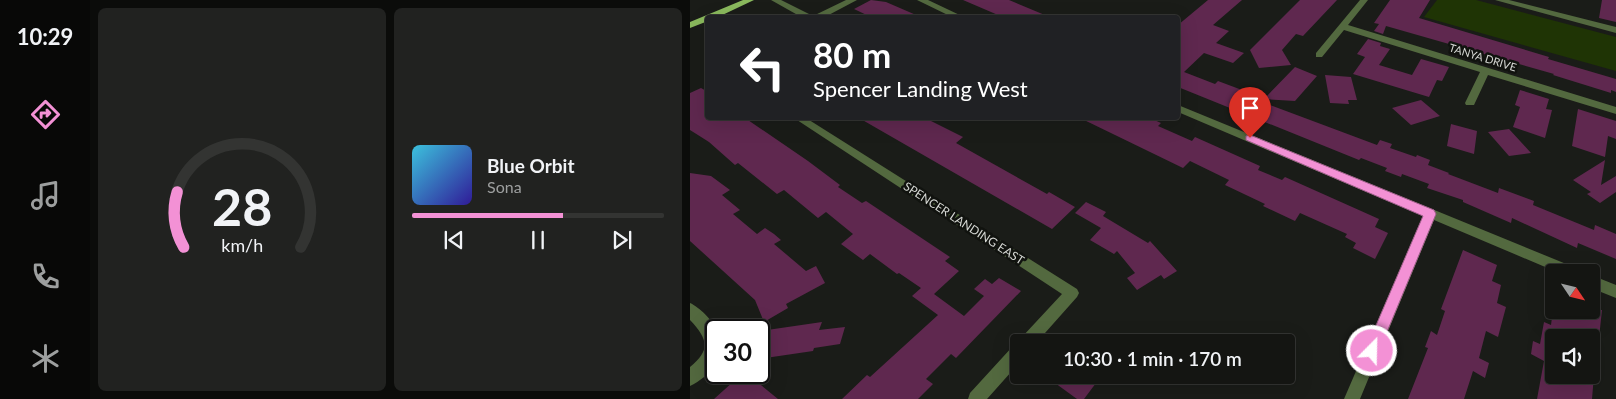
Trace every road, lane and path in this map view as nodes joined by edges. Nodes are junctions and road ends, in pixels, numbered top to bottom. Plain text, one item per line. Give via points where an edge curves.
1 (750, 0) edge
2 (775, 0) edge
3 (853, 0) edge
4 (920, 0) edge
5 (1364, 0) edge
6 (1499, 0) edge
7 (1515, 2) edge
8 (715, 15) edge
9 (807, 15) edge
10 (820, 15) edge
11 (955, 15) edge
12 (705, 19) edge
13 (690, 25) edge
14 (1342, 26) junction
15 (1616, 30) edge
16 (1319, 55) dead end
17 (1485, 71) junction
18 (1470, 103) dead end
19 (1180, 109) edge
20 (1616, 111) edge
21 (802, 120) edge
22 (1430, 214) junction
23 (1552, 264) edge
24 (1600, 285) edge
25 (1616, 292) edge
26 (690, 310) edge
27 (1034, 334) edge
28 (1010, 362) edge
29 (690, 378) edge
30 (976, 399) edge
31 (1352, 399) edge

1 - 8 main road
2 - 9 street
3 - 10 street
4 - 11 street
5 - 14 street
6 - 7 street
7 - 15 street
12 - 13 main road
14 - 16 street
14 - 17 street, TANYA DRIVE
17 - 18 street
17 - 20 street, TANYA DRIVE
19 - 22 street
21 - 27 street, SPENCER LANDING EAST via 1072,293
22 - 23 street
22 - 31 street
24 - 25 street
26 - 29 street via 714,339 714,347 705,364
28 - 30 street

